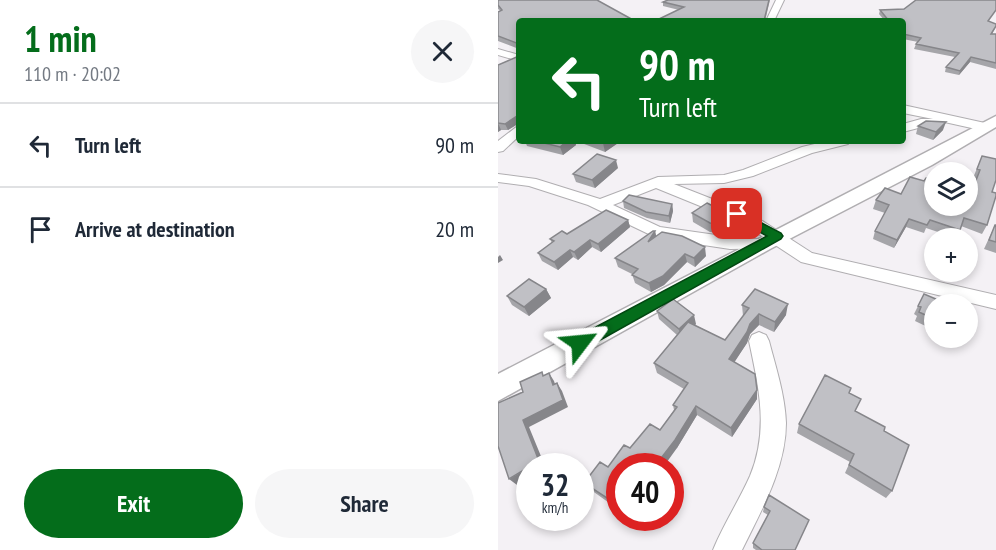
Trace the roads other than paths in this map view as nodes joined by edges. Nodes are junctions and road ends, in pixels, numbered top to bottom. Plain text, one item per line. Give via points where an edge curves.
1 (780, 0) edge
2 (771, 18) edge
3 (498, 52) edge
4 (514, 59) edge
5 (906, 111) edge
6 (961, 124) junction
7 (990, 124) edge
8 (906, 127) edge
9 (516, 132) edge
10 (831, 144) edge
11 (498, 148) edge
12 (498, 178) edge
13 (656, 183) junction
14 (600, 205) junction
15 (770, 240) junction
16 (996, 302) edge
17 (759, 341) dead end
18 (498, 388) edge
19 (727, 550) edge

1 - 2 street
3 - 4 street
5 - 6 street
6 - 7 street
6 - 8 street via 921,123
7 - 15 street
9 - 11 street
10 - 13 street via 724,179 672,178
12 - 14 street via 531,182
13 - 14 street
13 - 15 street via 726,209
14 - 15 street via 657,231 730,243
15 - 16 street via 819,262
15 - 18 street
17 - 19 street via 773,407 773,441 763,476

